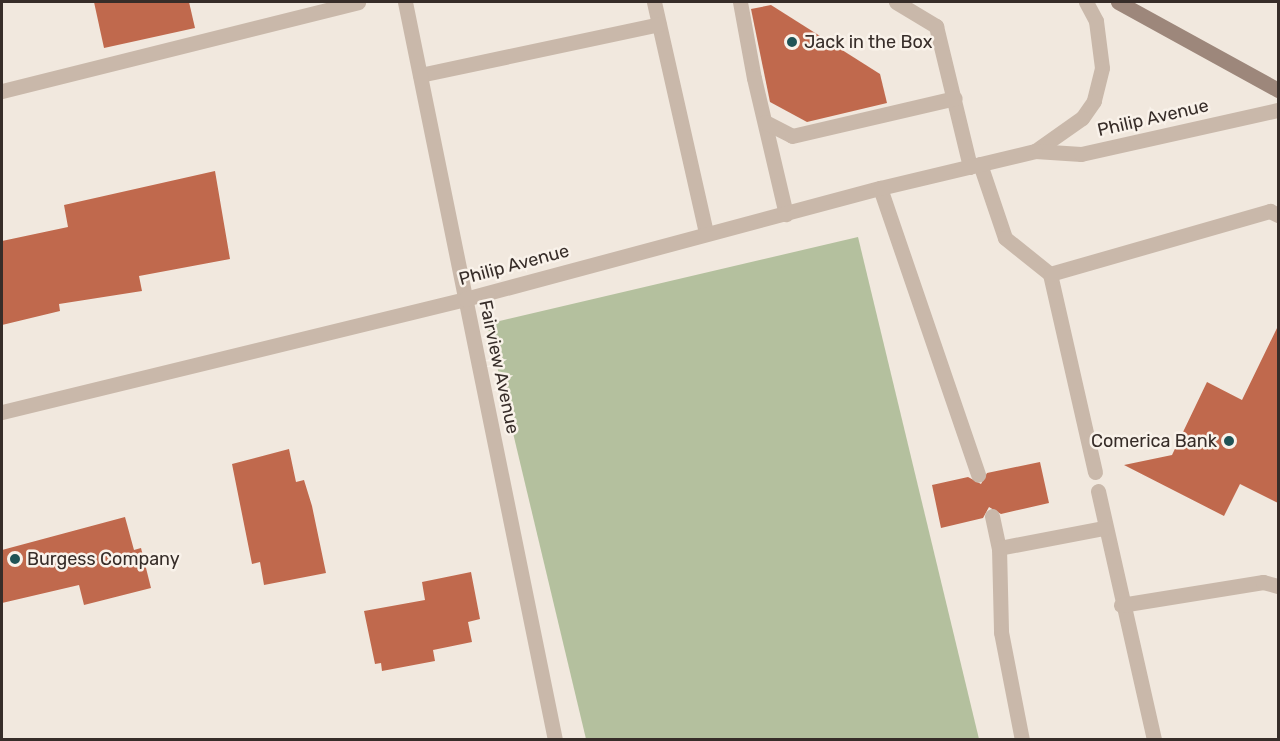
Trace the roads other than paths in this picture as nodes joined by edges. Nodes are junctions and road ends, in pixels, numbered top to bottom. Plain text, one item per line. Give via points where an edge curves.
1 (358, 2) edge
2 (405, 2) edge
3 (654, 2) edge
4 (740, 2) edge
5 (896, 2) edge
6 (1086, 2) edge
7 (1118, 2) edge
8 (659, 24) junction
9 (420, 75) junction
10 (1278, 90) edge
11 (2, 91) edge
12 (955, 98) junction
13 (1278, 110) edge
14 (765, 122) junction
15 (1035, 152) junction
16 (975, 166) junction
17 (880, 188) junction
18 (786, 214) junction
19 (1278, 215) edge
20 (706, 233) junction
21 (1050, 274) junction
22 (465, 299) junction
23 (2, 412) edge
24 (1095, 472) dead end
25 (978, 475) dead end
26 (1098, 491) dead end
27 (992, 516) dead end
28 (1104, 528) junction
29 (999, 548) junction
30 (1278, 586) edge
31 (1121, 605) junction
32 (555, 740) edge
33 (1022, 740) edge
34 (1154, 740) edge

1 - 11 street
2 - 9 street, Fairview Avenue
3 - 8 street
4 - 14 street
5 - 12 street via 936,26
6 - 15 street, Philip Avenue via 1096,21 1102,68 1094,101 1082,117
7 - 10 main road
8 - 9 street
8 - 20 street
9 - 22 street, Fairview Avenue
12 - 14 street via 792,136
12 - 16 street
13 - 15 street, Philip Avenue via 1081,154
14 - 18 street
15 - 16 street, Philip Avenue
16 - 17 street, Philip Avenue
16 - 21 street via 1005,238
17 - 18 street, Philip Avenue
17 - 25 street
18 - 20 street, Philip Avenue
19 - 21 street via 1270,211
20 - 22 street, Philip Avenue
21 - 24 street
22 - 23 street, Philip Avenue
22 - 32 street, Fairview Avenue
26 - 28 street
27 - 29 street
28 - 29 street
28 - 31 street
29 - 33 street via 1001,632
30 - 31 street via 1263,582
31 - 34 street

